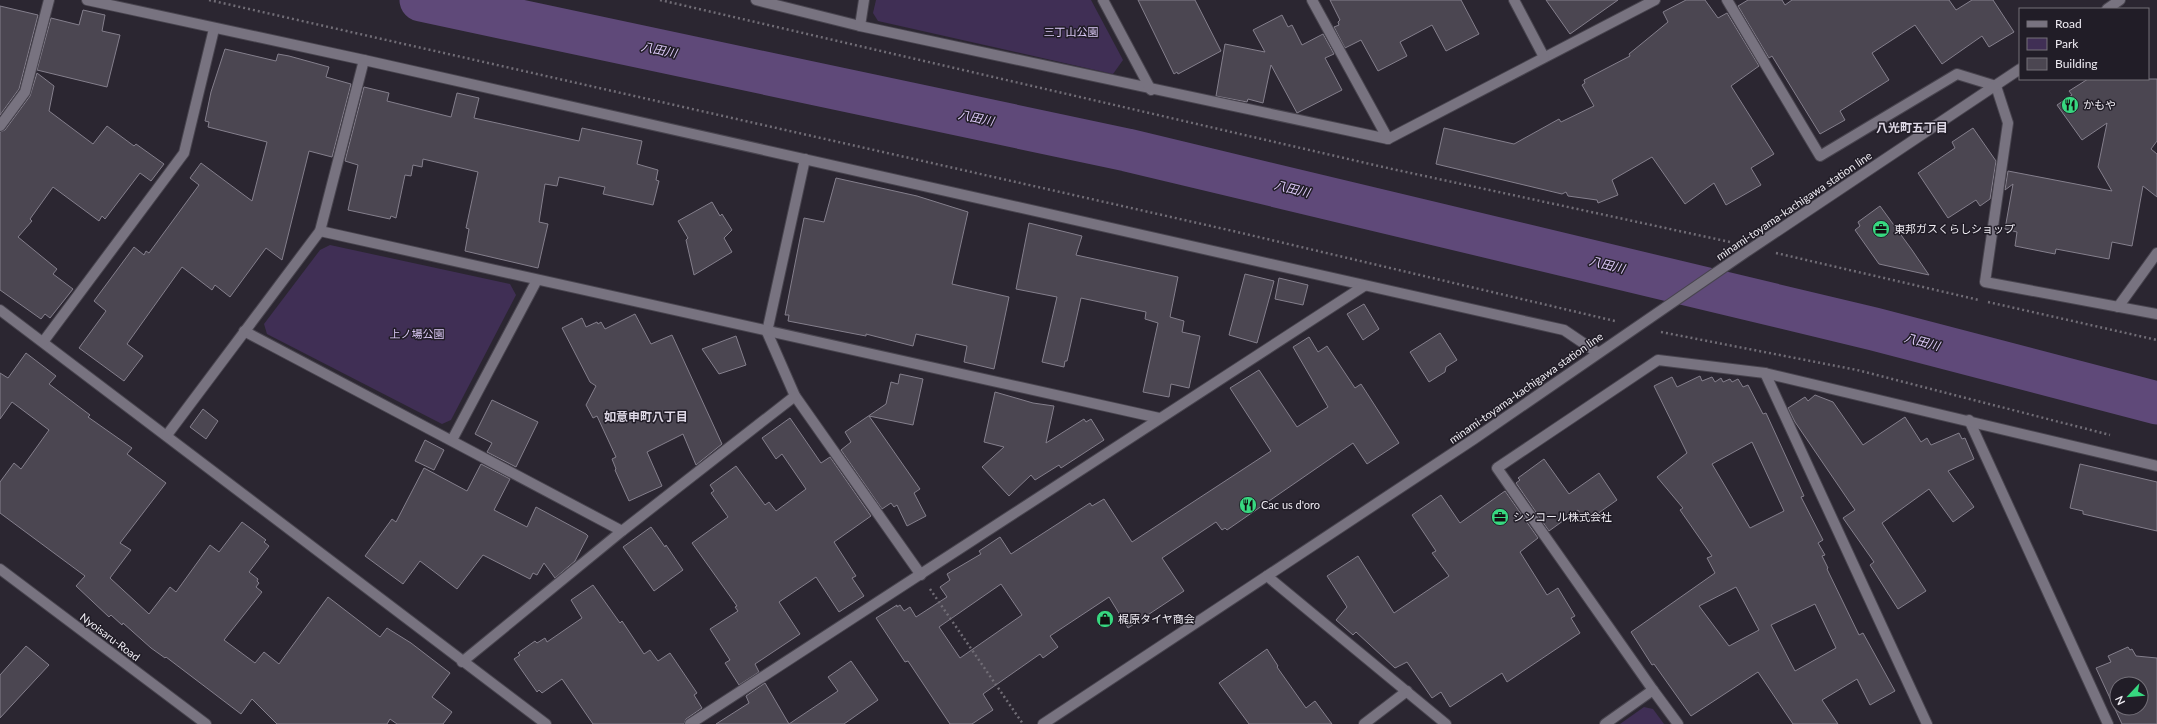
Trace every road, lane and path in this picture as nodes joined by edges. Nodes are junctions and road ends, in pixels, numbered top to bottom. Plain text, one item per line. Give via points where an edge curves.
1 (49, 0) edge
2 (87, 0) edge
3 (208, 0) edge
4 (660, 0) edge
5 (756, 0) edge
6 (864, 0) edge
7 (1103, 0) edge
8 (1312, 0) edge
9 (1514, 0) edge
10 (1655, 0) edge
11 (1727, 0) edge
12 (2120, 0) edge
13 (2108, 8) edge
14 (860, 26) junction
15 (214, 29) junction
16 (1544, 57) junction
17 (364, 60) junction
18 (2019, 70) edge
19 (1996, 86) junction
20 (1151, 90) junction
21 (0, 126) edge
22 (1388, 139) junction
23 (805, 159) junction
24 (320, 231) junction
25 (1750, 249) junction
26 (2157, 253) edge
27 (537, 280) junction
28 (1364, 286) junction
29 (2118, 306) junction
30 (0, 310) edge
31 (2157, 314) edge
32 (1638, 327) junction
33 (244, 331) junction
34 (767, 332) junction
35 (2157, 340) edge
36 (43, 342) junction
37 (1598, 353) junction
38 (1766, 373) junction
39 (795, 396) junction
40 (1159, 418) junction
41 (1969, 420) junction
42 (167, 435) junction
43 (2111, 435) dead end
44 (452, 440) junction
45 (2157, 466) edge
46 (622, 531) junction
47 (0, 569) edge
48 (921, 575) junction
49 (1268, 576) junction
50 (462, 662) junction
51 (1653, 690) junction
52 (1407, 691) junction
53 (206, 724) edge
54 (546, 724) edge
55 (690, 724) edge
56 (1023, 724) edge
57 (1043, 724) edge
58 (1364, 724) edge
59 (1446, 724) edge
60 (1605, 724) edge
61 (1678, 724) edge
62 (1927, 724) edge
63 (2108, 724) edge

1 - 21 street via 25,92
2 - 15 street
3 - 32 path via 1428,276
4 - 25 path
5 - 14 street
6 - 14 street
7 - 20 street
8 - 22 street
9 - 16 street
10 - 16 street
11 - 19 street via 1820,156 1957,74
12 - 13 street
14 - 20 street
15 - 17 street
15 - 36 street via 184,153
16 - 22 street
17 - 23 street
17 - 24 street
18 - 19 street, minami-toyama-kachigawa station line
19 - 25 street, minami-toyama-kachigawa station line
19 - 29 street via 2008,123 1985,282
20 - 22 street
23 - 28 street
23 - 34 street
24 - 27 street
24 - 33 street
25 - 32 street, minami-toyama-kachigawa station line
25 - 35 path
26 - 29 street
27 - 34 street
27 - 44 street
28 - 37 street via 1564,330
28 - 40 street
29 - 31 street
30 - 36 street
32 - 37 street, minami-toyama-kachigawa station line
32 - 43 path via 1857,370
33 - 42 street
33 - 44 street
34 - 39 street
34 - 40 street
36 - 42 street
37 - 49 street, minami-toyama-kachigawa station line
38 - 41 street
38 - 51 street via 1658,360 1497,468
38 - 62 street
39 - 46 street
39 - 48 street
40 - 48 street
41 - 45 street
41 - 63 street
42 - 50 street
44 - 46 street
46 - 50 street
47 - 53 street, Nyoisaru-Road
48 - 55 street
48 - 56 path
49 - 52 street
49 - 57 street, minami-toyama-kachigawa station line
50 - 54 street
51 - 60 street
51 - 61 street
52 - 58 street
52 - 59 street

